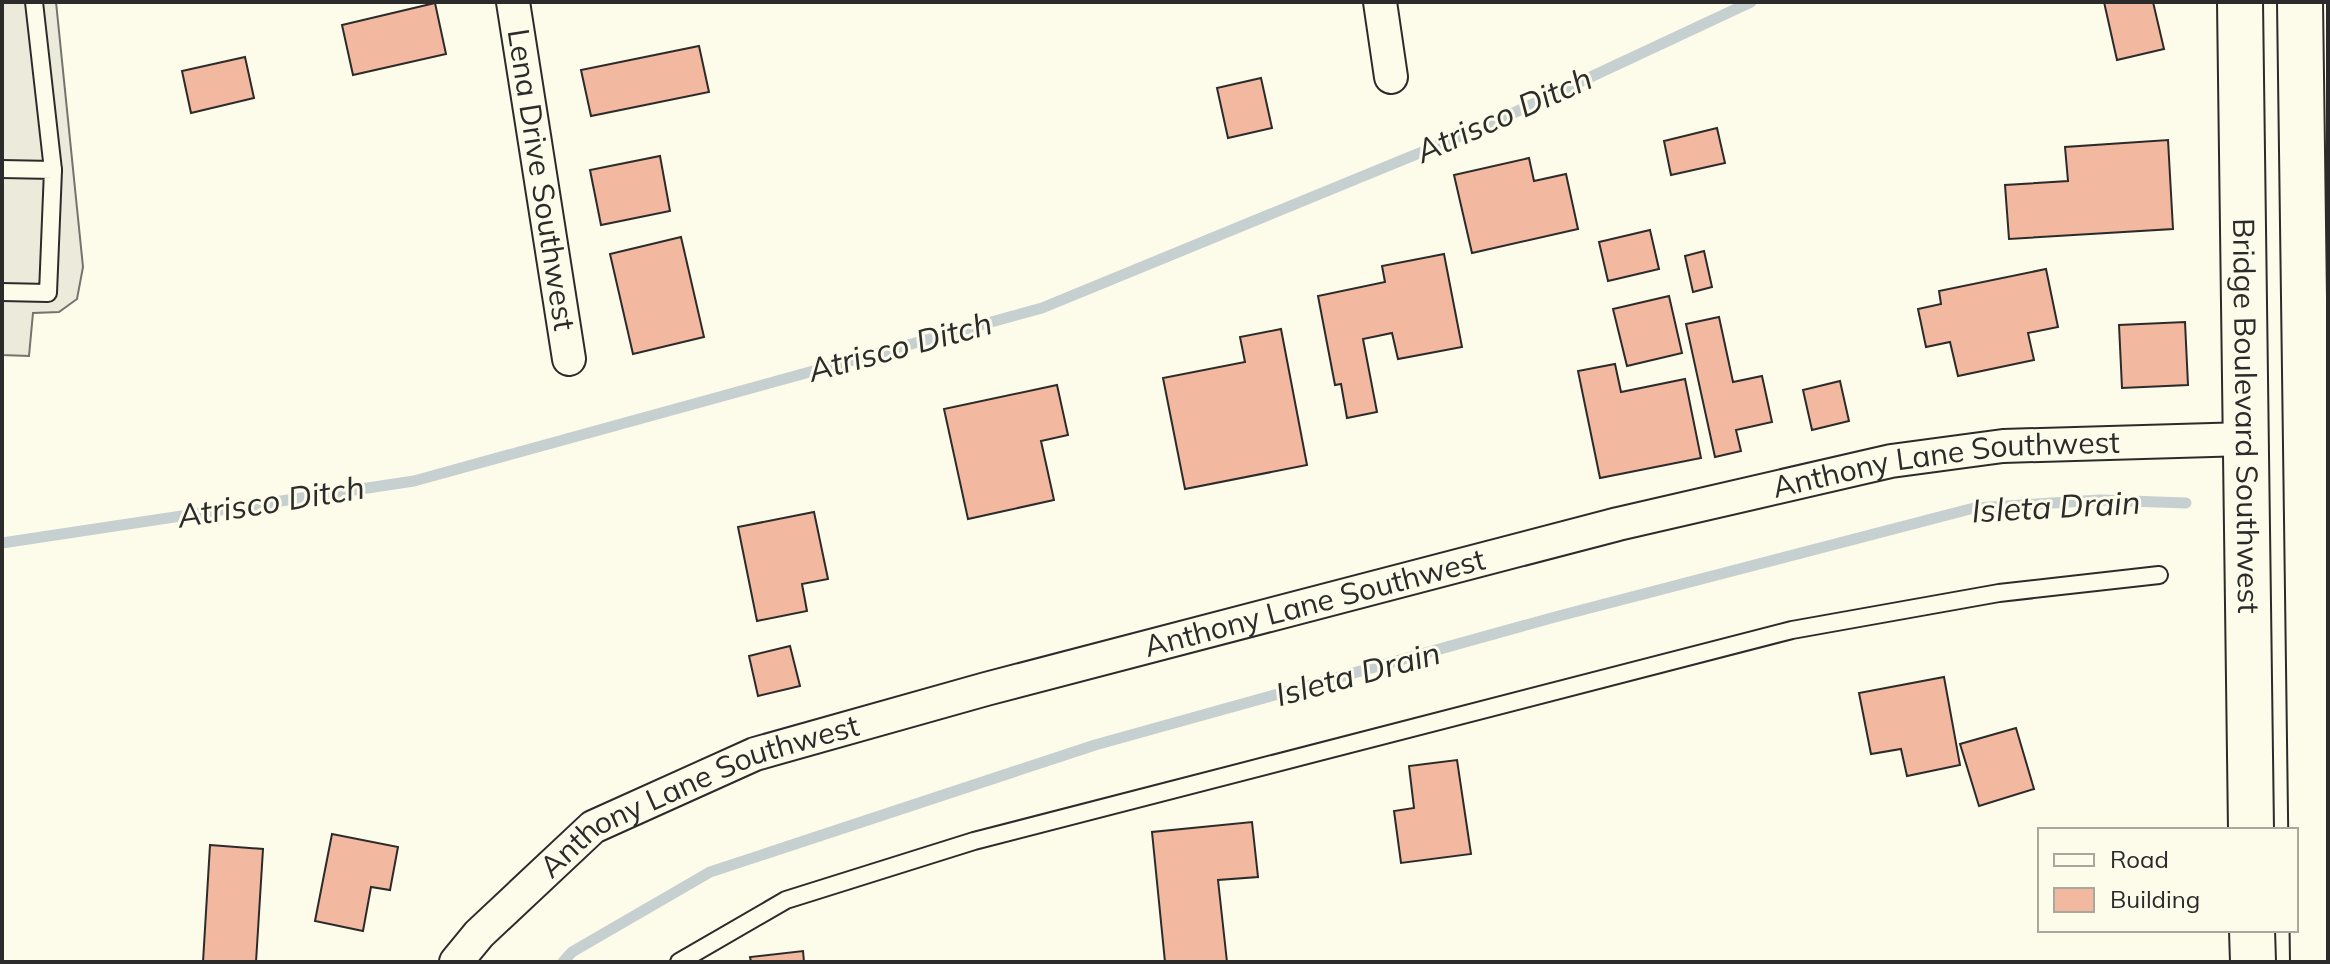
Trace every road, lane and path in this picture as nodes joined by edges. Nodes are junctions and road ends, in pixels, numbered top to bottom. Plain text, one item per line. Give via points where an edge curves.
1 (34, 2) edge
2 (513, 2) edge
3 (1380, 2) edge
4 (2240, 2) edge
5 (2300, 2) edge
6 (1391, 77) dead end
7 (2, 169) edge
8 (53, 170) junction
9 (2, 292) edge
10 (569, 359) dead end
11 (2246, 439) junction
12 (2317, 441) edge
13 (2159, 575) dead end
14 (2318, 584) edge
15 (2251, 828) edge
16 (2252, 932) edge
17 (456, 962) edge
18 (679, 962) edge
19 (2253, 962) edge
20 (2313, 962) edge

1 - 8 lane
2 - 10 street, Lena Drive Southwest
3 - 6 street
4 - 11 main road, Bridge Boulevard Southwest
5 - 12 main road, Bridge Boulevard Southwest
7 - 8 lane
8 - 9 lane via 48,293
11 - 15 main road, Bridge Boulevard Southwest
11 - 17 street, Anthony Lane Southwest via 2003,446 1891,461 1618,524 755,754 593,827
12 - 14 main road, Bridge Boulevard Southwest
13 - 18 lane via 1999,593 1792,630 974,841 786,900
14 - 20 main road, Bridge Boulevard Southwest
16 - 19 main road

